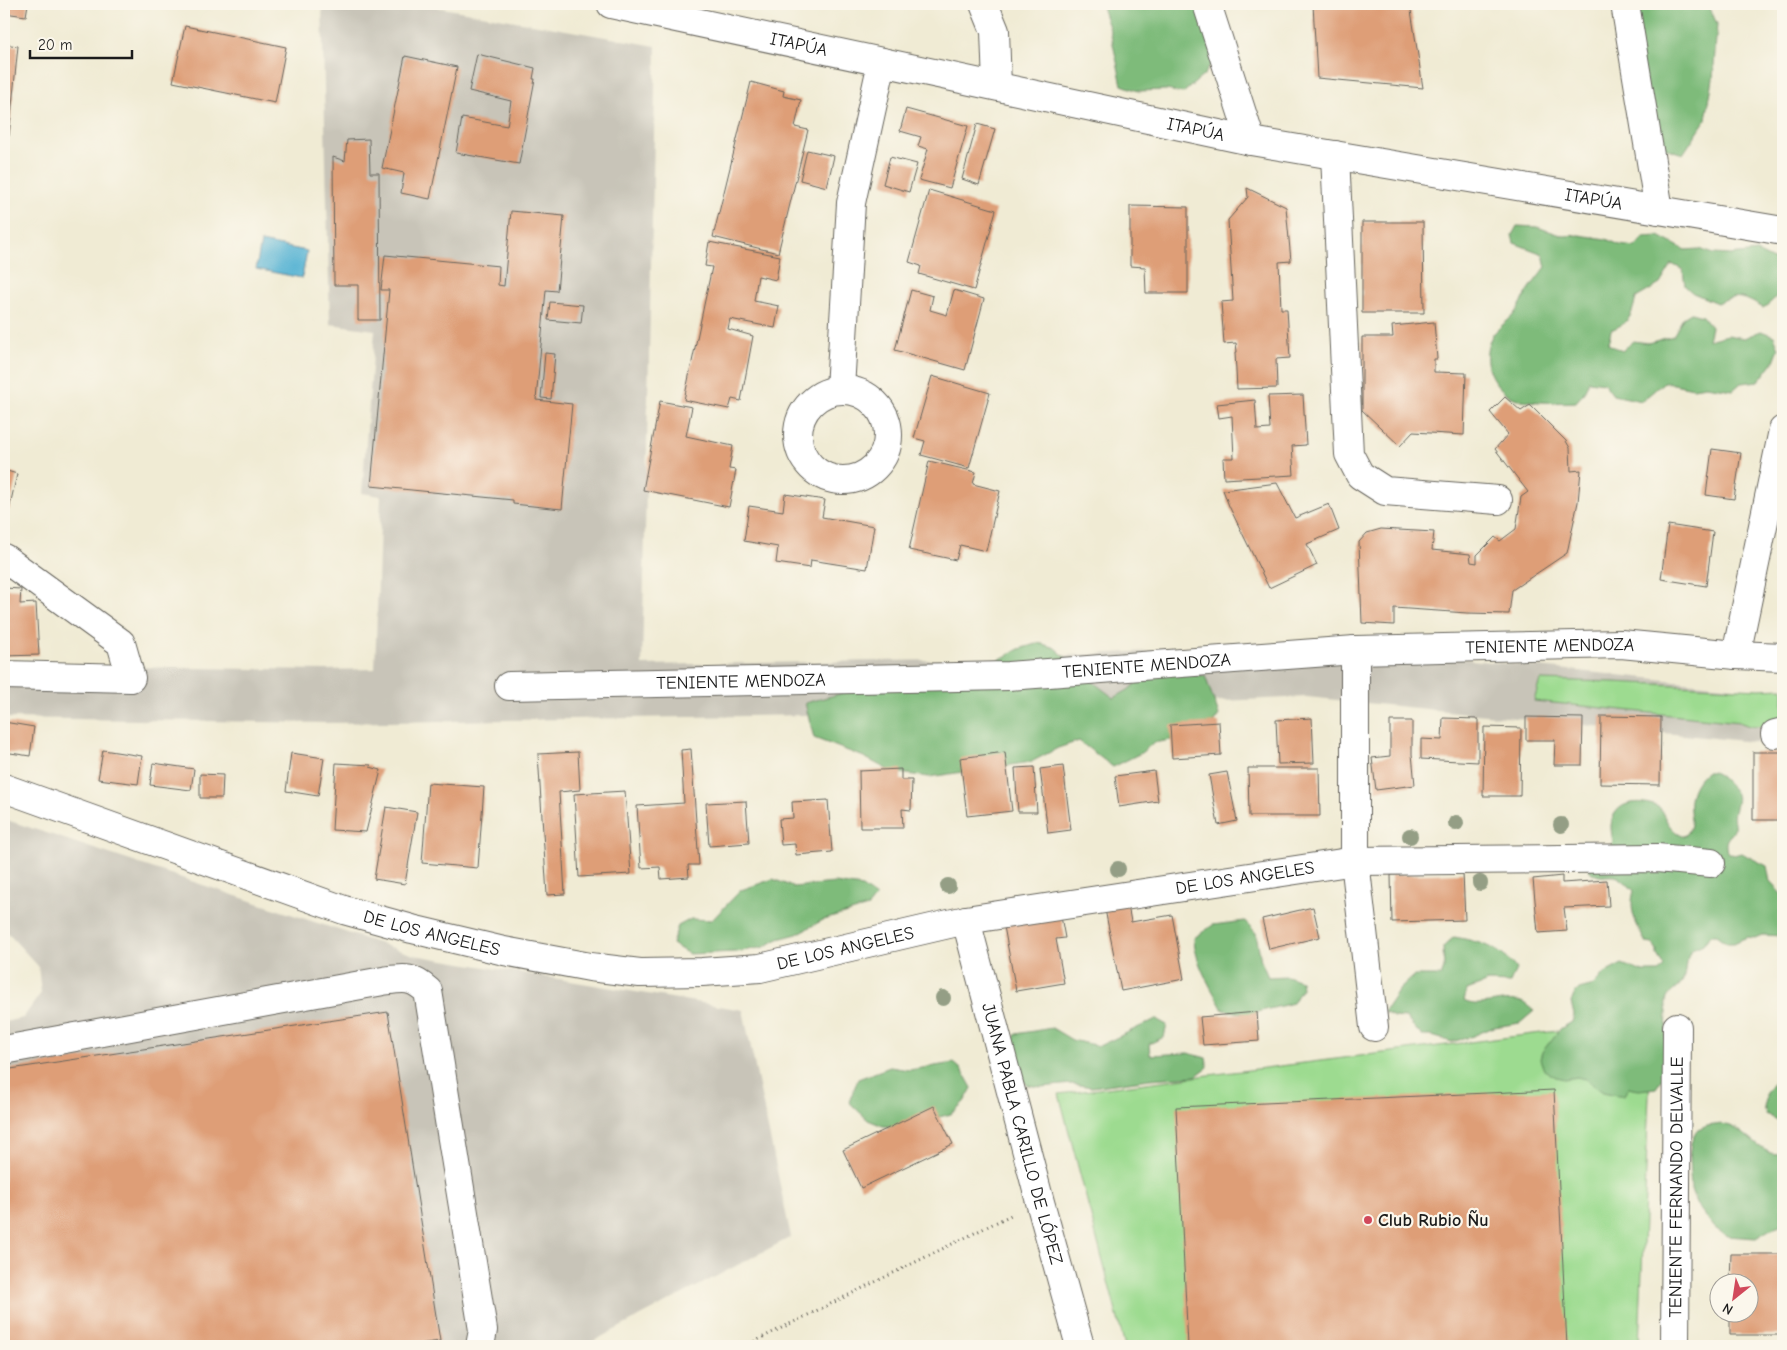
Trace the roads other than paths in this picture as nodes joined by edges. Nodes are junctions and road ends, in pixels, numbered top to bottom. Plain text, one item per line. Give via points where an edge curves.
1 (611, 4) edge
2 (984, 4) edge
3 (1207, 4) edge
4 (1626, 4) edge
5 (882, 62) junction
6 (997, 86) junction
7 (1251, 140) junction
8 (1335, 155) junction
9 (1659, 210) junction
10 (1783, 232) edge
11 (840, 389) dead end
12 (1783, 430) edge
13 (1498, 500) dead end
14 (4, 558) edge
15 (1355, 650) junction
16 (1748, 655) edge
17 (4, 675) edge
18 (509, 686) dead end
19 (4, 788) edge
20 (1356, 862) junction
21 (1711, 863) dead end
22 (966, 920) junction
23 (1374, 1027) dead end
24 (1677, 1027) dead end
25 (4, 1050) edge
26 (480, 1346) edge
27 (1080, 1346) edge
28 (1676, 1346) edge

1 - 5 street, ITAPÚA
2 - 6 street via 995,31
3 - 7 street
4 - 9 street
5 - 6 street, ITAPÚA
5 - 11 street via 851,203
6 - 7 street, ITAPÚA
7 - 8 street, ITAPÚA
8 - 9 street, ITAPÚA
8 - 13 street via 1349,454 1360,475 1385,491
9 - 10 street, ITAPÚA
12 - 16 street
14 - 17 street via 121,643 131,678
15 - 16 street, TENIENTE MENDOZA via 1621,644
15 - 18 street, TENIENTE MENDOZA via 1008,676
15 - 20 street
19 - 22 street, DE LOS ANGELES via 344,910 504,952 590,967 640,972 760,968
20 - 21 street, DE LOS ANGELES via 1657,858
20 - 22 street, DE LOS ANGELES
20 - 23 street
22 - 27 street, JUANA PABLA CARILLO DE LÓPEZ
24 - 28 street, TENIENTE FERNANDO DELVALLE
25 - 26 street via 383,981 403,978 417,981 428,991 483,1330

